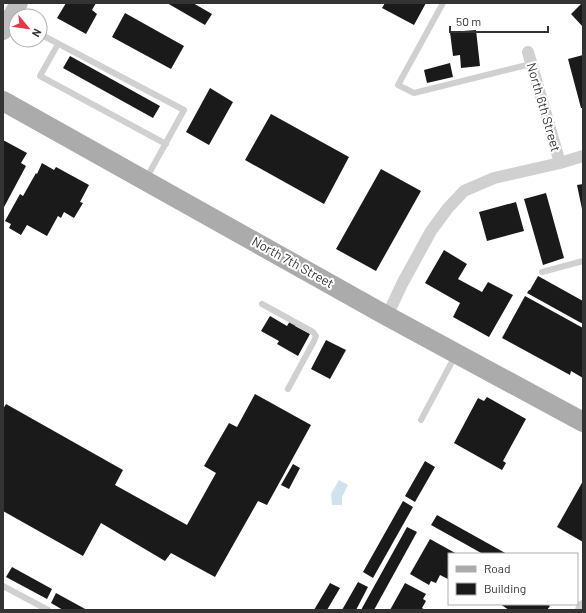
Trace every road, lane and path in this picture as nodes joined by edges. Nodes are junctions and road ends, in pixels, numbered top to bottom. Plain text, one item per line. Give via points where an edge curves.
1 (443, 3) edge
2 (48, 38) edge
3 (58, 44) junction
4 (529, 58) joint
5 (3, 101) edge
6 (166, 144) junction
7 (583, 156) edge
8 (560, 163) junction
9 (145, 180) junction
10 (583, 261) edge
11 (542, 272) dead end
12 (262, 304) dead end
13 (387, 316) junction
14 (456, 353) junction
15 (288, 389) dead end
16 (421, 420) dead end
17 (583, 422) edge
18 (3, 586) edge
19 (583, 606) edge
20 (48, 610) edge
21 (581, 610) edge

1 - 4 lane via 398,85 414,93
2 - 3 lane
3 - 6 lane via 40,76
3 - 6 lane via 184,110
4 - 8 street, North 6th Street
5 - 9 main road, North 7th Street
6 - 9 lane
7 - 8 street, North 6th Street
8 - 13 street via 494,178 464,191 431,231
9 - 13 main road, North 7th Street
10 - 11 lane
12 - 15 lane via 316,336
13 - 14 main road, North 7th Street
14 - 16 lane
14 - 17 main road, North 7th Street
18 - 20 lane
19 - 21 street

